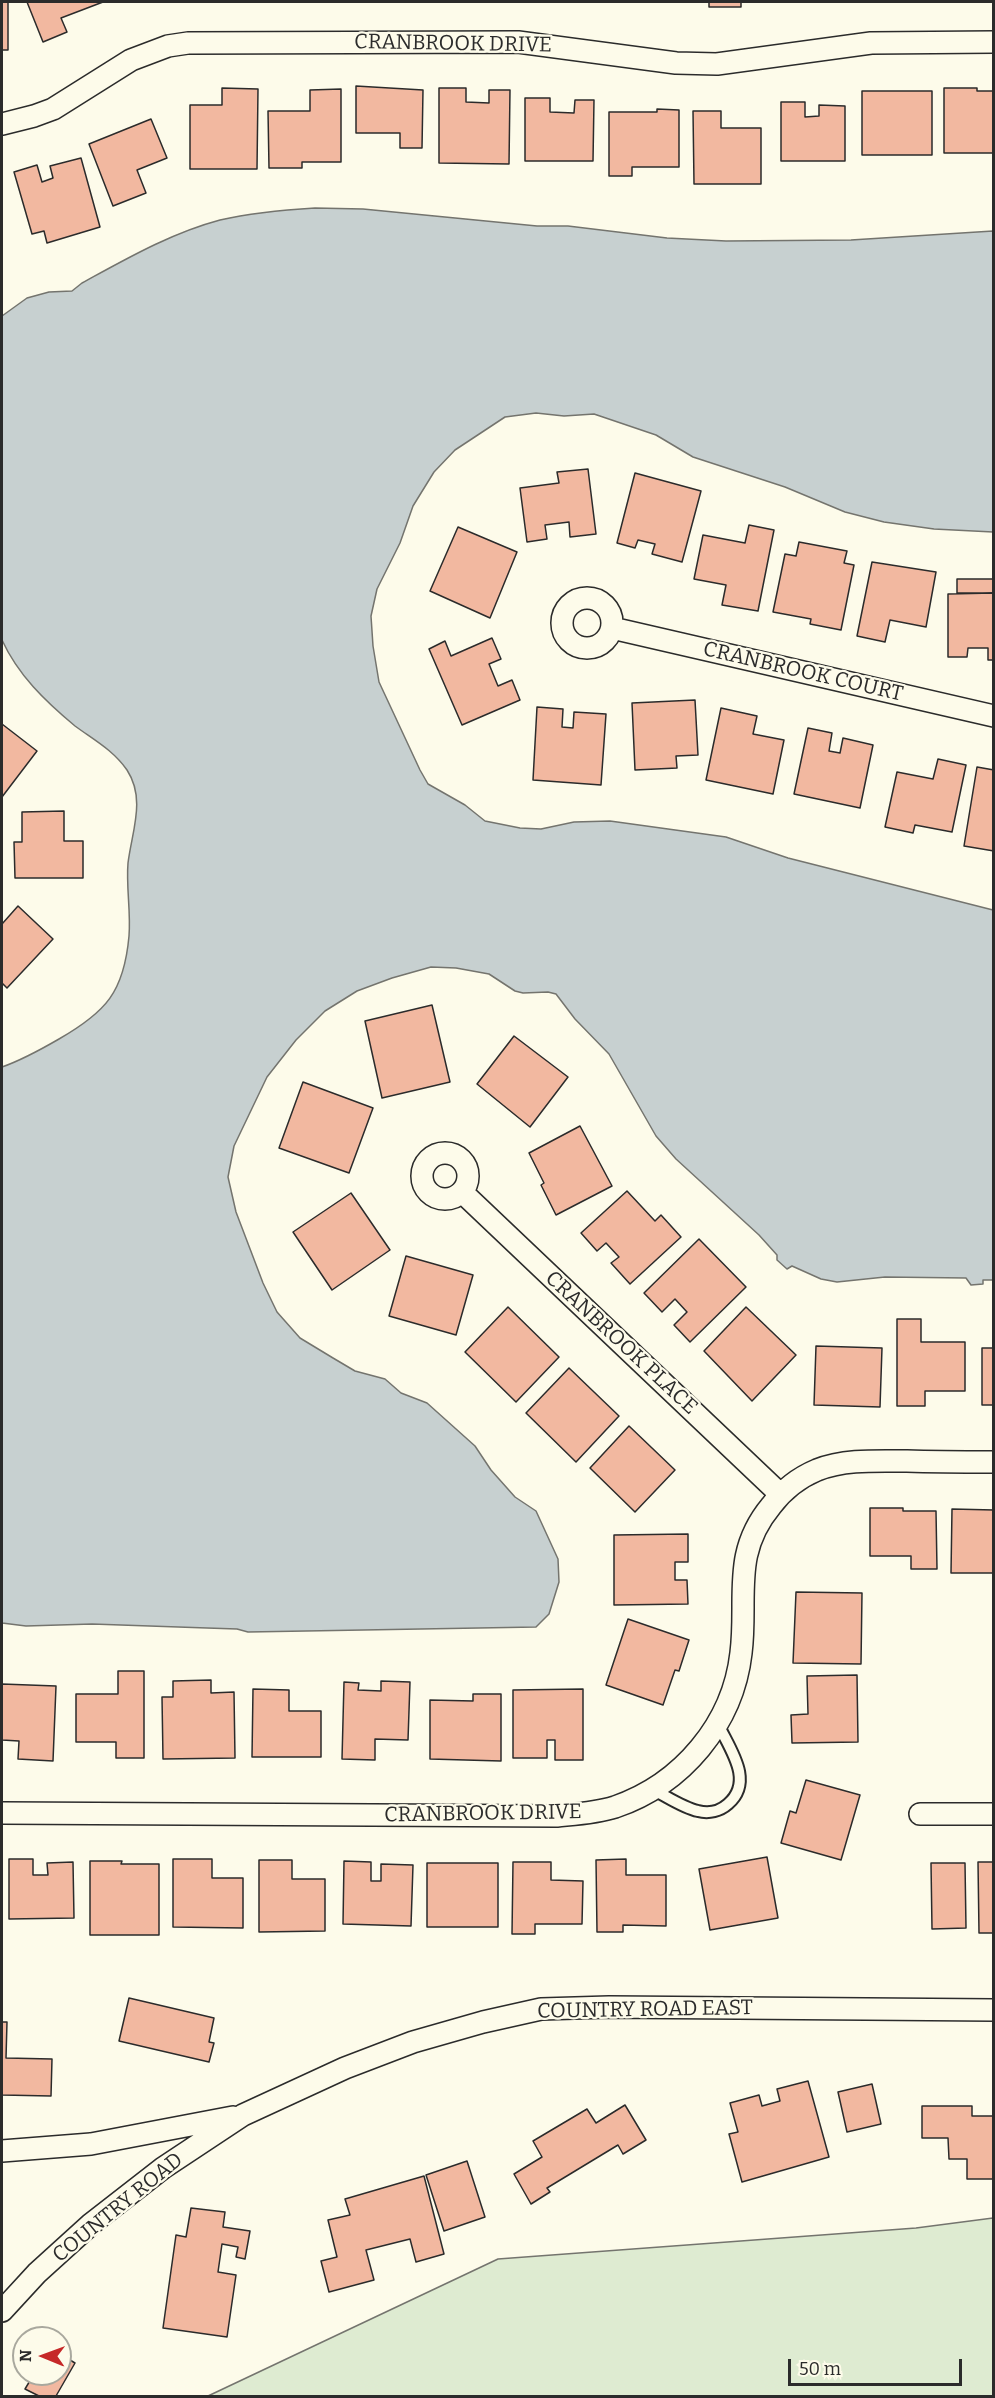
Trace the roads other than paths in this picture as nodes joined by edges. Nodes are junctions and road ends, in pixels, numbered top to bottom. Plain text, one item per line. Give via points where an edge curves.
1 (993, 42) edge
2 (2, 124) edge
3 (612, 628) dead end
4 (993, 716) edge
5 (462, 1192) dead end
6 (993, 1462) edge
7 (780, 1494) junction
8 (717, 1724) junction
9 (652, 1789) junction
10 (2, 1813) edge
11 (920, 1814) dead end
12 (993, 1814) edge
13 (993, 2010) edge
14 (243, 2115) junction
15 (2, 2151) edge
16 (2, 2311) edge

1 - 2 street, CRANBROOK DRIVE via 871,43 717,64 676,63 518,42 188,43 131,60 53,109
3 - 4 street, CRANBROOK COURT
5 - 7 street, CRANBROOK PLACE
6 - 7 street, CRANBROOK DRIVE via 864,1461 832,1465 802,1478
7 - 8 street, CRANBROOK DRIVE via 758,1522 746,1552 741,1653 730,1695
8 - 9 street, CRANBROOK DRIVE via 687,1763
8 - 9 lane via 739,1769 739,1790 734,1799 716,1811 696,1811
9 - 10 street, CRANBROOK DRIVE via 615,1807 557,1816
11 - 12 street
13 - 14 street, COUNTRY ROAD EAST via 541,2009 413,2042
14 - 15 street via 91,2144
14 - 16 street, COUNTRY ROAD via 163,2168 91,2224

